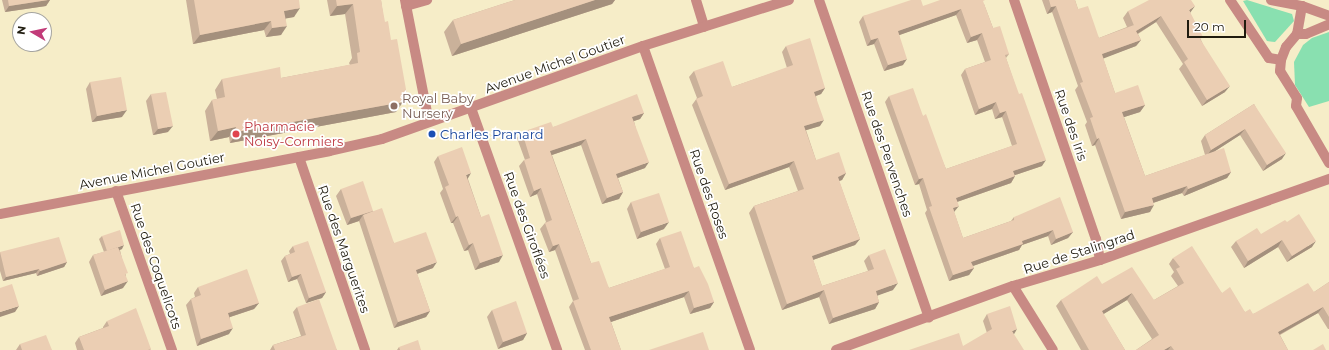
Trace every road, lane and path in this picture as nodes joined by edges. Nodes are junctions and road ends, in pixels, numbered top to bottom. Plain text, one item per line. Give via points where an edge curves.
1 (427, 0) edge
2 (696, 0) edge
3 (789, 0) edge
4 (820, 0) edge
5 (1014, 0) edge
6 (1230, 0) edge
7 (1271, 0) edge
8 (405, 3) edge
9 (1299, 3) edge
10 (1329, 16) edge
11 (1329, 24) edge
12 (704, 27) junction
13 (1297, 34) junction
14 (644, 46) junction
15 (1281, 60) junction
16 (471, 108) junction
17 (429, 122) junction
18 (299, 157) junction
19 (1329, 163) edge
20 (1329, 179) edge
21 (116, 191) junction
22 (0, 214) edge
23 (1100, 260) junction
24 (1013, 286) junction
25 (929, 317) junction
26 (172, 350) edge
27 (365, 350) edge
28 (557, 350) edge
29 (750, 350) edge
30 (836, 350) edge
31 (1053, 350) edge

1 - 8 street
2 - 12 street
3 - 12 street, Avenue Michel Goutier
4 - 25 street, Rue des Pervenches
5 - 23 street, Rue des Iris via 1096,239
6 - 15 street via 1269,58
7 - 9 street
8 - 17 street
9 - 10 street
9 - 13 street
11 - 13 street via 1306,34
12 - 14 street, Avenue Michel Goutier
13 - 15 street
14 - 16 street, Avenue Michel Goutier
14 - 29 street, Rue des Roses
15 - 19 street via 1280,71 1297,98 1296,106
16 - 17 street, Avenue Michel Goutier
16 - 28 street, Rue des Giroflées
17 - 18 street, Avenue Michel Goutier via 382,138
18 - 21 street, Avenue Michel Goutier
18 - 27 street, Rue des Marguerites
20 - 23 street, Rue de Stalingrad
21 - 22 street, Avenue Michel Goutier
21 - 26 street, Rue des Coquelicots
23 - 24 street, Rue de Stalingrad
24 - 25 street, Rue de Stalingrad
24 - 31 street
25 - 30 street, Rue de Stalingrad

